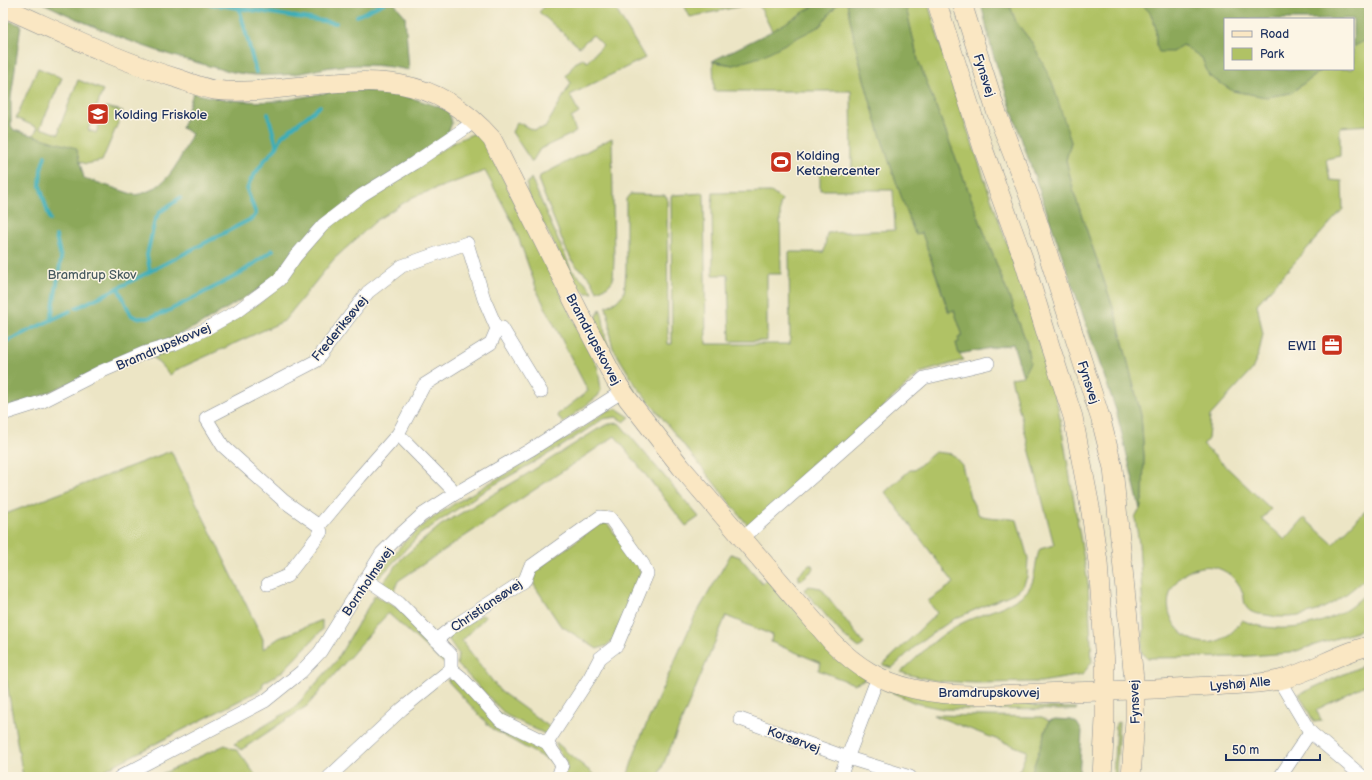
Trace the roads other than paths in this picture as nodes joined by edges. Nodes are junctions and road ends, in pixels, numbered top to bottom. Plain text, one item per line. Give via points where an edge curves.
1 (937, 3) edge
2 (962, 3) edge
3 (3, 7) edge
4 (475, 120) junction
5 (497, 329) junction
6 (988, 363) dead end
7 (623, 391) junction
8 (541, 392) dead end
9 (3, 414) edge
10 (398, 434) junction
11 (456, 493) junction
12 (320, 526) junction
13 (743, 538) junction
14 (365, 579) junction
15 (268, 584) dead end
16 (436, 640) junction
17 (1369, 646) edge
18 (451, 669) junction
19 (878, 677) junction
20 (1279, 680) junction
21 (1135, 690) junction
22 (1105, 691) junction
23 (740, 719) dead end
24 (1310, 732) junction
25 (547, 743) junction
26 (848, 758) junction
27 (120, 777) edge
28 (329, 777) edge
29 (558, 777) edge
30 (840, 777) edge
31 (910, 777) edge
32 (1102, 777) edge
33 (1130, 777) edge
34 (1280, 777) edge
35 (1363, 777) edge

1 - 22 street, Fynsvej via 984,151 1023,258 1073,417 1092,512 1098,562
2 - 21 street, Fynsvej via 996,111 1032,204 1101,420 1113,468
3 - 4 street, Bramdrupskovvej via 155,72 213,90 267,90 373,81 405,85 426,91 445,99
4 - 7 street, Bramdrupskovvej via 492,139 580,314
4 - 9 street, Bramdrupskovvej via 414,163 362,195 323,225 279,280 236,312 174,344 144,353 100,372 41,402
5 - 8 street, Frederiksøvej via 502,328
5 - 10 street via 491,343 424,385
5 - 12 street, Frederiksøvej via 484,299 467,243 402,266 368,292 316,360 206,418 223,446 284,501
6 - 13 street via 924,378
7 - 11 street, Bornholmsvej
7 - 13 street, Bramdrupskovvej via 681,467
10 - 11 street
10 - 12 street
11 - 14 street, Bornholmsvej via 422,514 382,553
12 - 15 street via 321,532 287,576
13 - 19 street, Bramdrupskovvej via 842,652 860,667
14 - 16 street, Christiansøvej via 399,602
14 - 27 street, Bornholmsvej via 320,652 281,689 265,701
16 - 18 street, Christiansøvej via 450,654
16 - 25 street, Christiansøvej via 450,628 525,580 530,567 600,517 610,518 643,564 647,574 617,645 600,658
17 - 20 street, Lyshøj Alle
18 - 25 street via 500,720
18 - 28 street via 381,727
19 - 22 street, Bramdrupskovvej via 915,689 953,694
19 - 26 street
20 - 21 street, Lyshøj Alle
20 - 24 street
21 - 22 street, Lyshøj Alle
21 - 33 street, Fynsvej via 1136,720
22 - 32 street, Fynsvej
23 - 26 street, Korsørvej
24 - 34 street
24 - 35 street
25 - 29 street via 562,766
26 - 30 street
26 - 31 street, Korsørvej

